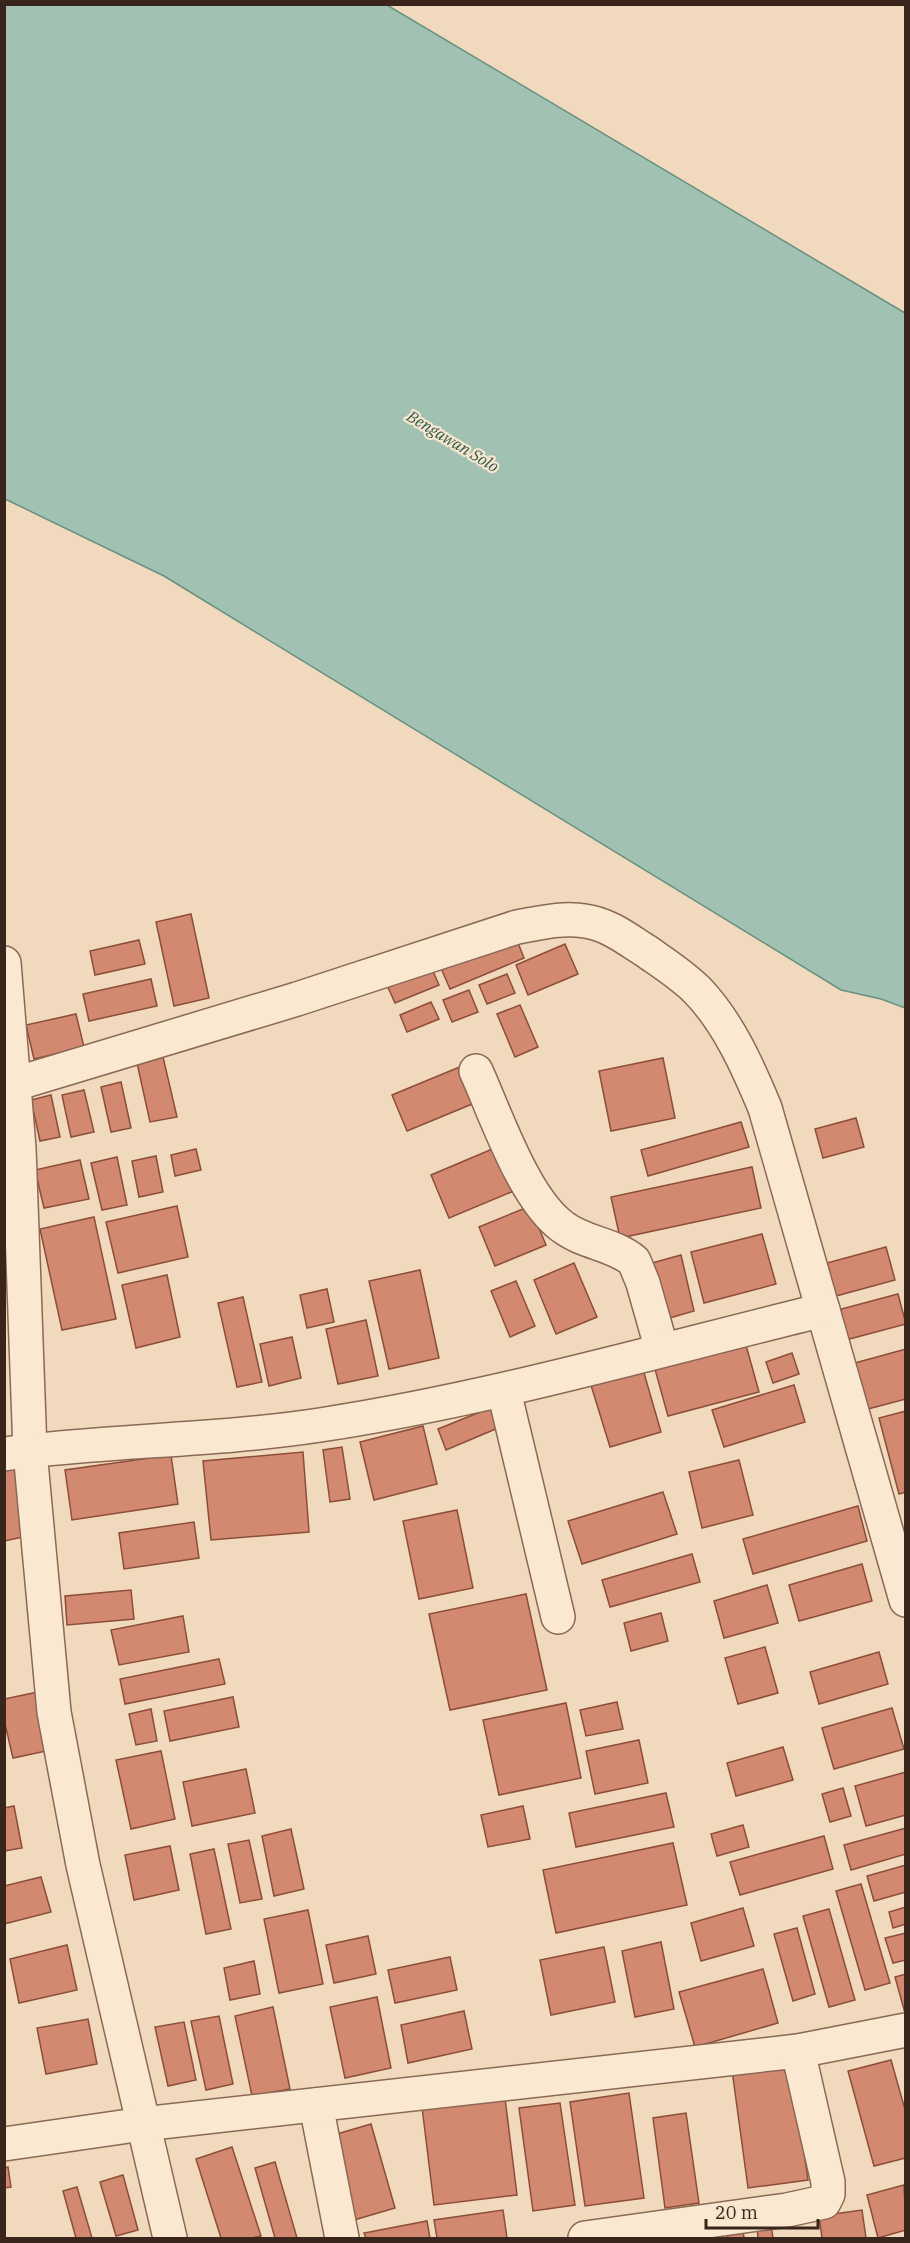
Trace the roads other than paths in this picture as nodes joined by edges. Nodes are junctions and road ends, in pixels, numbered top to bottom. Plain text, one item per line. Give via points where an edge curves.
1 (4, 963) edge
2 (476, 1071) dead end
3 (15, 1083) junction
4 (12, 1149) edge
5 (823, 1310) junction
6 (662, 1350) junction
7 (504, 1391) junction
8 (17, 1453) edge
9 (906, 1600) edge
10 (558, 1617) dead end
11 (906, 2030) edge
12 (798, 2051) junction
13 (316, 2105) junction
14 (143, 2124) junction
15 (4, 2144) edge
16 (170, 2238) edge
17 (342, 2238) edge
18 (585, 2238) edge

1 - 3 street
2 - 6 street via 527,1183 553,1219 566,1230 634,1261
3 - 4 street
3 - 5 street via 297,999 478,938 555,920 586,921 623,936 697,990 739,1050 765,1108
4 - 8 street
5 - 6 street
5 - 9 street
6 - 7 street
7 - 8 street via 239,1436
7 - 10 street
8 - 14 street via 63,1766
11 - 12 street
12 - 13 street
12 - 18 street via 828,2182 824,2202
13 - 14 street
13 - 17 street
14 - 15 street
14 - 16 street

